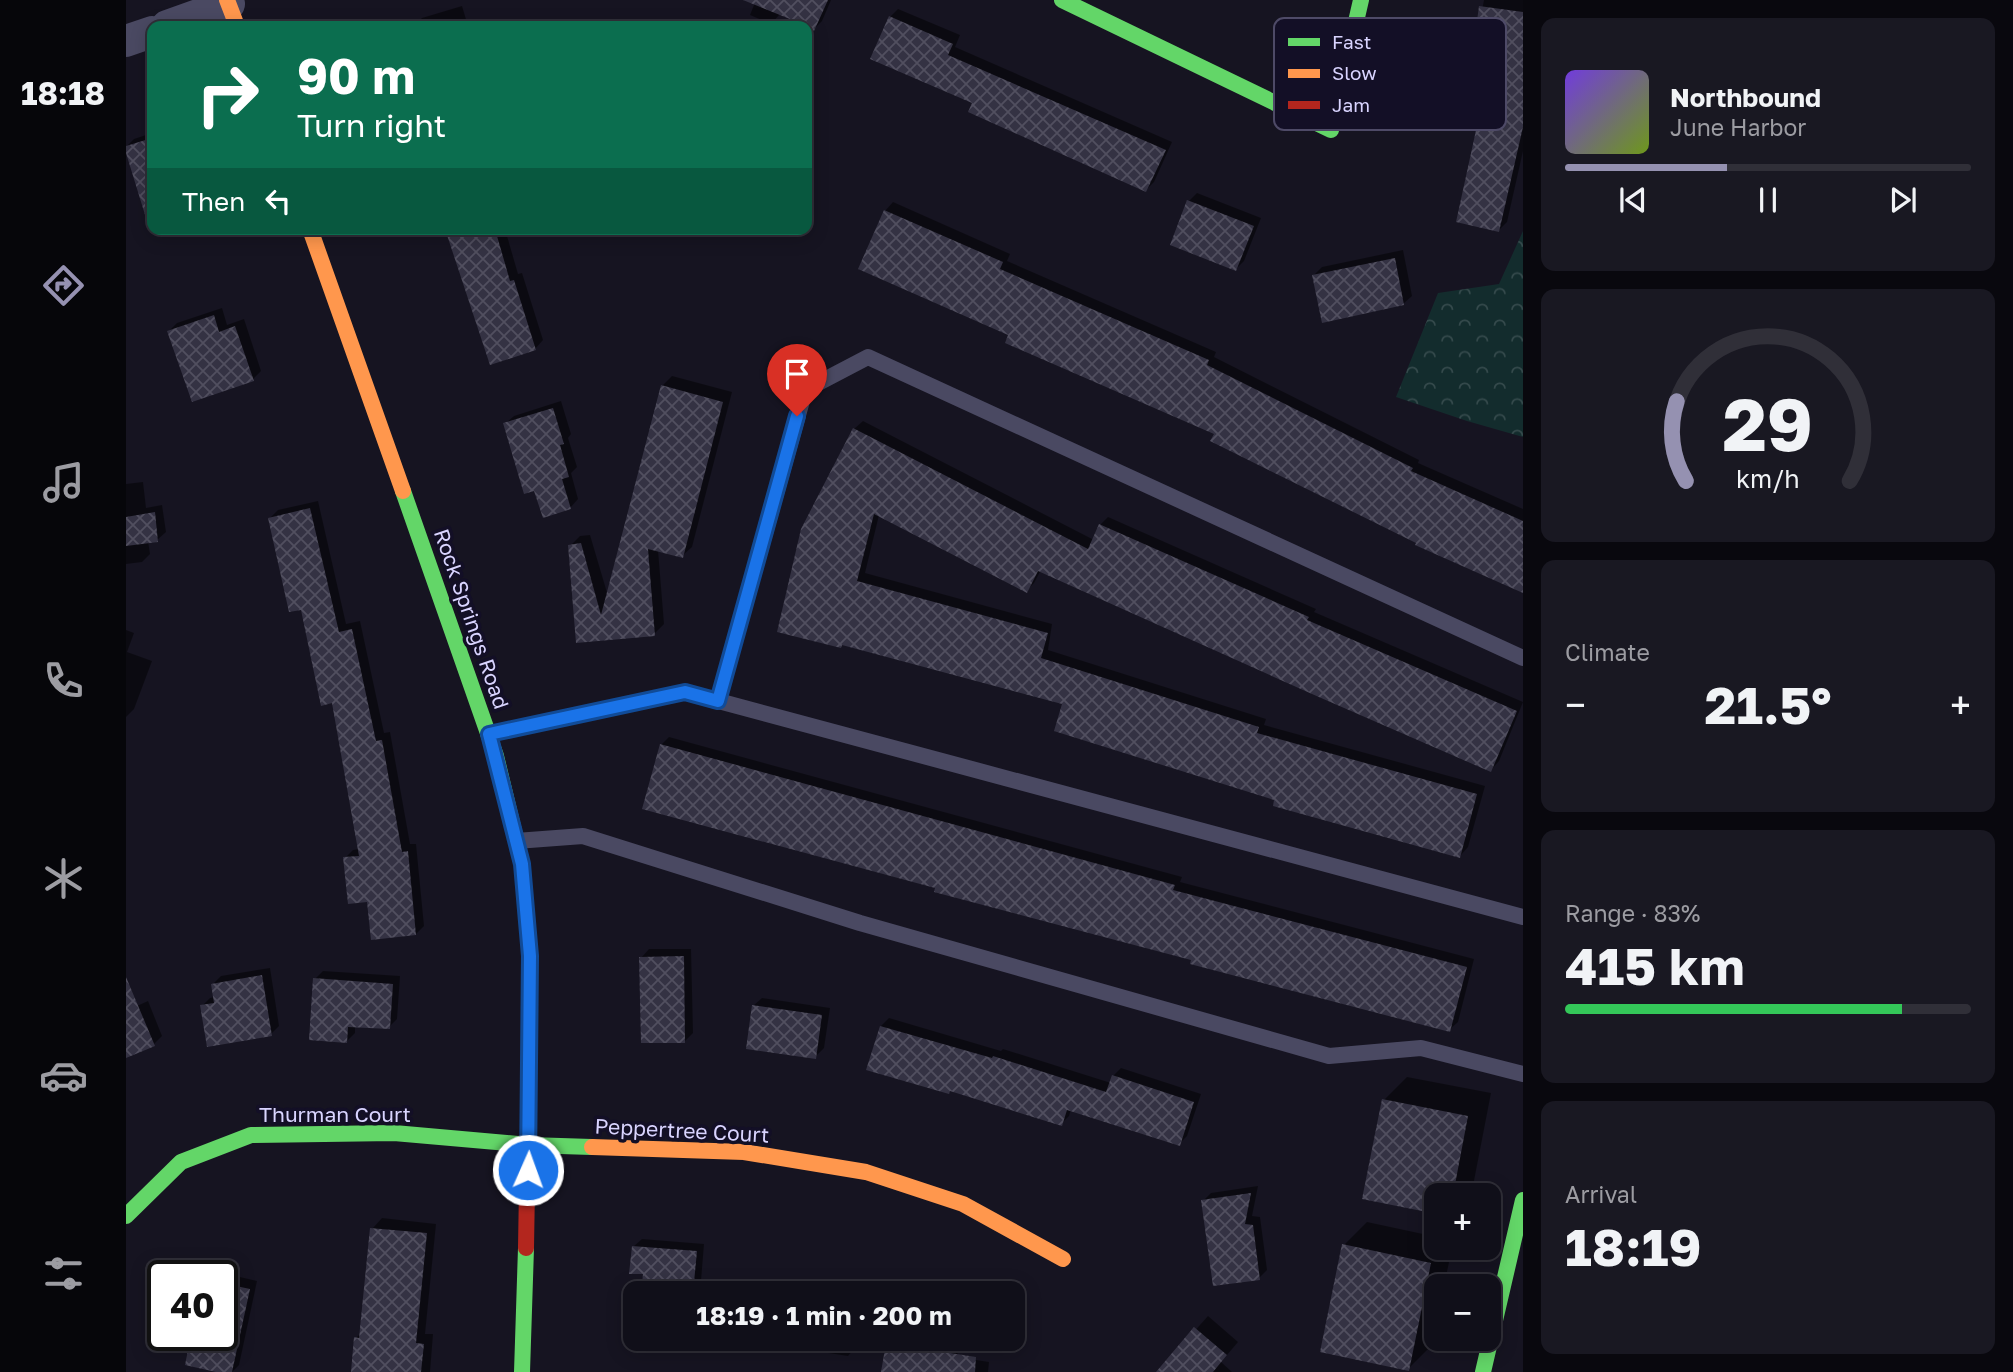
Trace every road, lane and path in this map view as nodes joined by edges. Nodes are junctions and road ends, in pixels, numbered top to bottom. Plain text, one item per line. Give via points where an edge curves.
1 (1062, 0) edge
2 (1362, 0) edge
3 (231, 10) edge
4 (1358, 18) edge
5 (187, 21) edge
6 (147, 34) edge
7 (126, 41) edge
8 (1274, 102) edge
9 (312, 235) edge
10 (1523, 658) edge
11 (718, 701) junction
12 (489, 734) junction
13 (516, 841) junction
14 (1523, 917) edge
15 (1523, 1074) edge
16 (529, 1144) junction
17 (1523, 1200) edge
18 (126, 1216) edge
19 (1063, 1259) dead end
20 (522, 1372) edge
21 (1483, 1372) edge

1 - 8 street
2 - 4 street
3 - 5 street
6 - 7 street
9 - 12 street, Rock Springs Road
10 - 11 lane via 868,357 805,390
11 - 12 lane via 685,692
11 - 14 lane
12 - 13 street, Rock Springs Road
13 - 15 lane via 583,836 860,923 1329,1056 1421,1048
13 - 16 street, Rock Springs Road via 530,956
16 - 18 street, Thurman Court via 394,1133 251,1136 181,1162
16 - 19 street, Peppertree Court via 744,1152 866,1172 963,1204
16 - 20 street, Rock Springs Road
17 - 21 street

